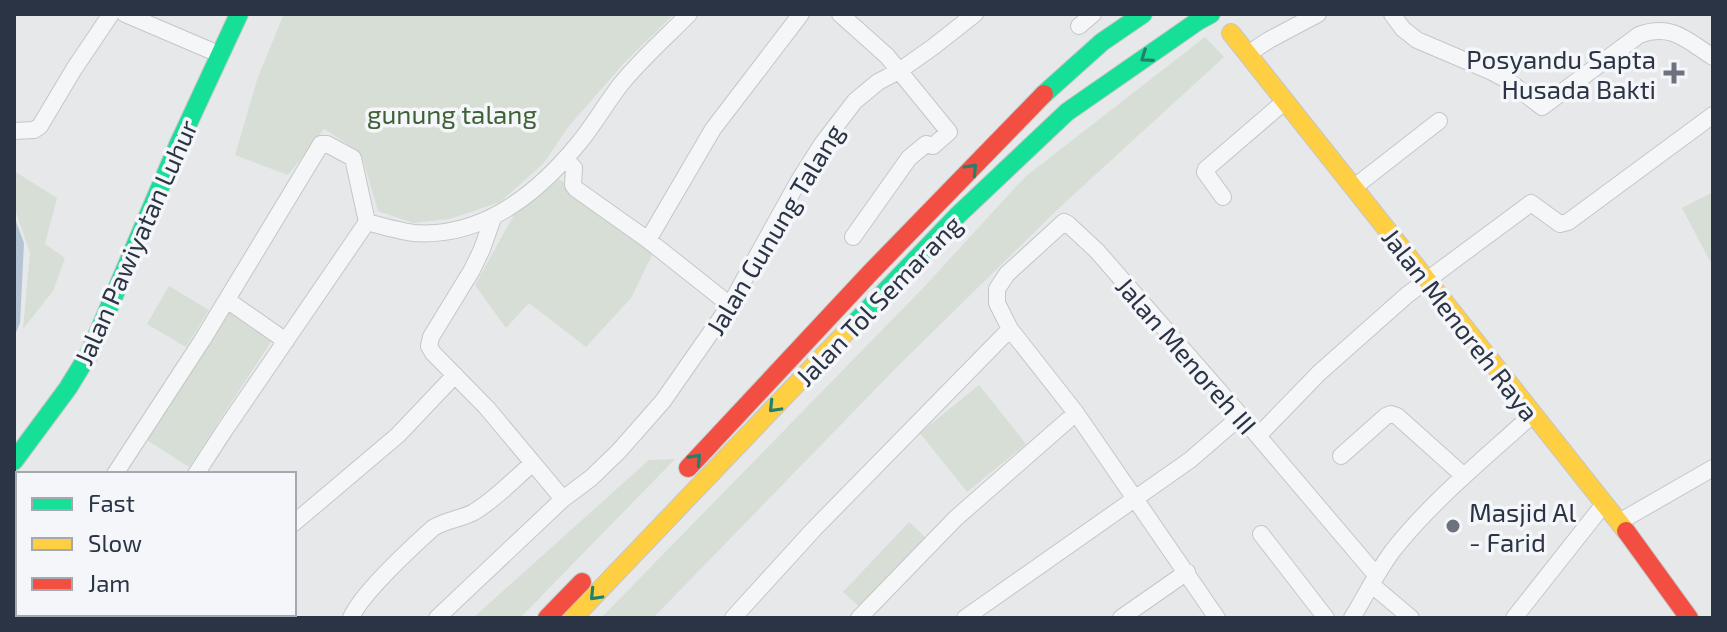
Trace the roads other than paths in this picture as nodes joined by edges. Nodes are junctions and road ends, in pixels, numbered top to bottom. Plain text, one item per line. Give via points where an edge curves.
1 (111, 14) edge
2 (125, 14) edge
3 (239, 14) edge
4 (689, 14) edge
5 (801, 14) edge
6 (840, 14) edge
7 (1093, 14) edge
8 (1143, 14) edge
9 (1211, 14) edge
10 (1318, 14) edge
11 (1392, 14) edge
12 (962, 17) edge
13 (1079, 26) dead end
14 (1231, 33) dead end
15 (1248, 54) junction
16 (221, 55) junction
17 (1713, 57) edge
18 (899, 71) junction
19 (1284, 102) junction
20 (1713, 115) edge
21 (1439, 121) dead end
22 (14, 131) edge
23 (565, 159) junction
24 (1353, 188) junction
25 (1223, 197) dead end
26 (493, 218) junction
27 (367, 222) junction
28 (853, 237) dead end
29 (648, 240) junction
30 (1426, 281) junction
31 (227, 300) junction
32 (730, 305) junction
33 (1010, 329) junction
34 (286, 341) junction
35 (455, 375) junction
36 (1076, 413) junction
37 (1532, 415) junction
38 (1241, 416) junction
39 (1258, 436) junction
40 (1341, 456) dead end
41 (14, 461) edge
42 (533, 463) junction
43 (1713, 468) edge
44 (116, 472) edge
45 (197, 472) edge
46 (1464, 476) junction
47 (675, 482) dead end
48 (563, 499) junction
49 (1135, 499) junction
50 (1604, 504) junction
51 (296, 521) edge
52 (1619, 522) junction
53 (1261, 534) dead end
54 (598, 564) dead end
55 (1187, 572) junction
56 (1374, 580) junction
57 (576, 587) junction
58 (351, 618) edge
59 (437, 618) edge
60 (540, 618) edge
61 (547, 618) edge
62 (573, 618) edge
63 (733, 618) edge
64 (859, 618) edge
65 (965, 618) edge
66 (1121, 618) edge
67 (1217, 618) edge
68 (1326, 618) edge
69 (1352, 618) edge
70 (1411, 618) edge
71 (1514, 618) edge
72 (1689, 618) edge

1 - 22 street via 45,119 34,130
2 - 16 street
3 - 16 main road, Jalan Pawiyatan Luhur
4 - 23 street via 624,81
5 - 29 street via 713,129
6 - 18 street
7 - 13 street
47 -> 8 main road, Jalan Tol Semarang via 1049,89
9 -> 62 main road, Jalan Tol Semarang via 1067,112 980,194
10 - 15 street
11 - 17 street via 1417,40 1507,80 1542,107 1653,30 1666,30
12 - 18 street, Jalan Gunung Talang
14 - 15 main road, Jalan Menoreh Raya
15 - 19 main road, Jalan Menoreh Raya
16 - 41 main road, Jalan Pawiyatan Luhur via 90,352
18 - 28 street via 949,132 909,158
18 - 32 street, Jalan Gunung Talang via 855,101 834,127
19 - 24 main road, Jalan Menoreh Raya
19 - 25 street via 1206,169
20 - 30 street via 1568,222 1560,224 1531,203
21 - 24 street
23 - 26 street via 527,197
23 - 29 street via 574,168 575,188
24 - 30 main road, Jalan Menoreh Raya
26 - 27 street via 437,233
26 - 35 street via 472,270 431,337 433,353
27 - 31 street via 353,158 321,144
27 - 34 street
29 - 32 street
30 - 37 main road, Jalan Menoreh Raya
30 - 39 street via 1340,354
31 - 34 street
31 - 44 street
32 - 48 street, Jalan Gunung Talang via 663,401 619,451
33 - 36 street
33 - 38 street, Jalan Menoreh III via 997,303 997,289 1067,222
33 - 63 street
34 - 45 street
35 - 42 street
35 - 51 street via 398,435
36 - 49 street
36 - 64 street via 956,518
37 - 46 street
37 - 50 main road, Jalan Menoreh Raya
38 - 39 street, Jalan Menoreh III
38 - 49 street
39 - 56 street, Jalan Menoreh III
40 - 46 street via 1391,414
42 - 48 street
42 - 58 street via 486,504 433,528
43 - 52 street
46 - 56 street via 1424,514
48 - 59 street, Jalan Gunung Talang
49 - 55 street
49 - 65 street
50 - 52 main road, Jalan Menoreh Raya
50 - 71 street
52 - 72 main road, Jalan Menoreh Raya
53 - 68 street
54 - 57 main road
55 - 66 street
55 - 67 street
56 - 69 street
56 - 70 street, Jalan Menoreh III
57 - 60 main road
57 - 61 main road

